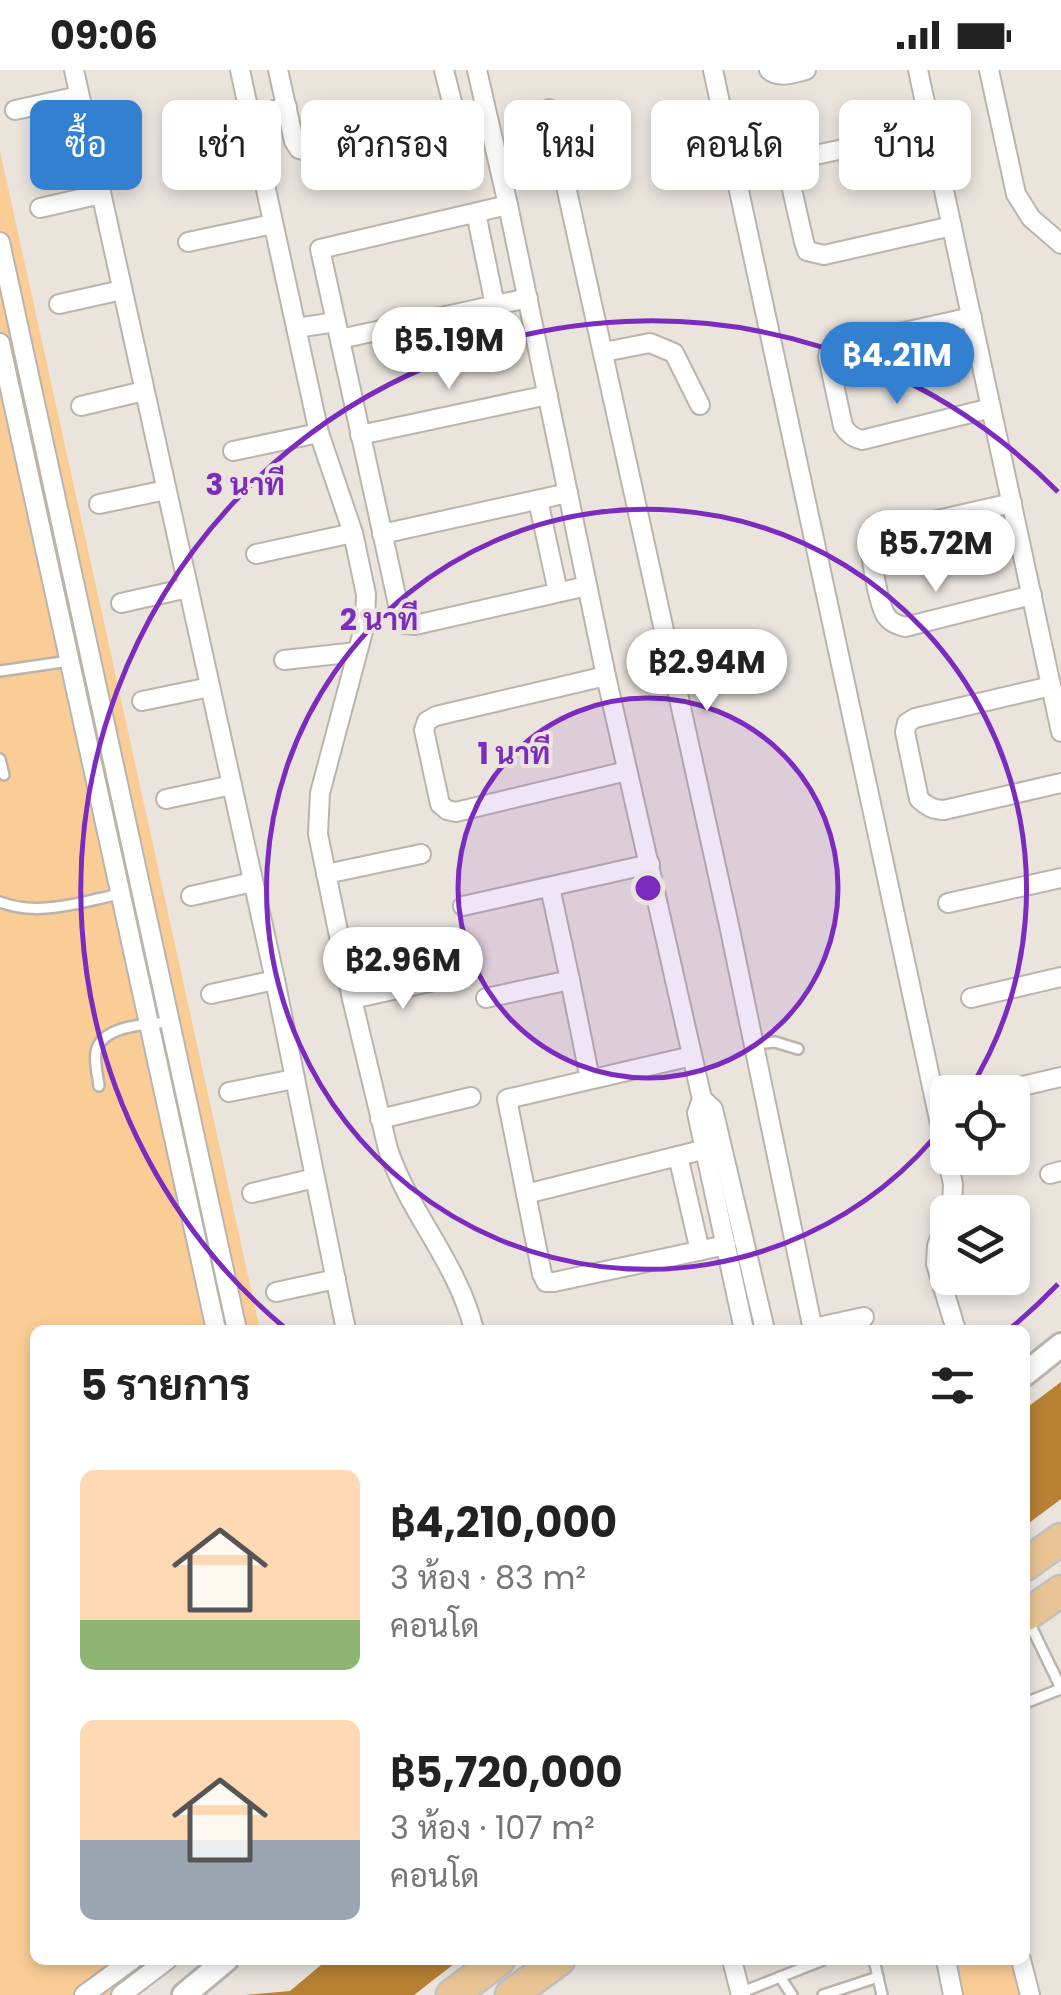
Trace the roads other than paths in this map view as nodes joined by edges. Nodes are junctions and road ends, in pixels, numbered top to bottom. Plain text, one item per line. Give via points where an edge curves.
1 (74, 70) edge
2 (240, 70) edge
3 (278, 70) edge
4 (444, 70) edge
5 (477, 70) edge
6 (713, 70) edge
7 (769, 70) edge
8 (806, 70) edge
9 (918, 70) edge
10 (989, 70) edge
11 (80, 96) junction
12 (247, 100) edge
13 (452, 100) edge
14 (924, 100) edge
15 (286, 108) junction
16 (281, 109) edge
17 (15, 110) dead end
18 (485, 112) joint
19 (301, 149) edge
20 (839, 150) edge
21 (266, 190) edge
22 (567, 190) edge
23 (944, 190) edge
24 (101, 194) junction
25 (508, 206) junction
26 (40, 208) dead end
27 (476, 213) junction
28 (273, 224) junction
29 (952, 226) junction
30 (0, 242) edge
31 (188, 242) dead end
32 (1061, 244) edge
33 (1038, 249) dead end
34 (122, 290) junction
35 (528, 298) junction
36 (60, 304) dead end
37 (496, 305) junction
38 (972, 317) junction
39 (296, 328) junction
40 (338, 331) junction
41 (0, 343) edge
42 (604, 352) junction
43 (144, 391) junction
44 (548, 395) junction
45 (700, 405) dead end
46 (81, 406) dead end
47 (992, 408) junction
48 (38, 417) junction
49 (17, 421) junction
50 (318, 433) junction
51 (360, 435) junction
52 (233, 451) dead end
53 (166, 490) junction
54 (568, 493) junction
55 (538, 500) junction
56 (1012, 503) junction
57 (100, 504) dead end
58 (353, 533) junction
59 (382, 534) junction
60 (256, 554) dead end
61 (587, 586) junction
62 (188, 588) junction
63 (558, 592) junction
64 (1032, 595) junction
65 (121, 604) dead end
66 (357, 652) junction
67 (284, 660) dead end
68 (70, 661) junction
69 (0, 670) edge
70 (606, 676) junction
71 (210, 686) junction
72 (1051, 686) junction
73 (142, 702) dead end
74 (104, 720) junction
75 (83, 724) junction
76 (1061, 732) edge
77 (0, 759) edge
78 (627, 771) junction
79 (4, 775) dead end
80 (1061, 783) edge
81 (232, 784) junction
82 (166, 799) dead end
83 (421, 854) dead end
84 (650, 864) junction
85 (326, 874) junction
86 (1061, 878) edge
87 (253, 882) junction
88 (550, 887) junction
89 (120, 894) junction
90 (191, 896) dead end
91 (0, 902) edge
92 (948, 903) dead end
93 (463, 906) dead end
94 (1061, 977) edge
95 (443, 979) dead end
96 (275, 980) junction
97 (570, 980) junction
98 (211, 994) dead end
99 (486, 998) dead end
100 (971, 998) dead end
101 (352, 999) junction
102 (170, 1022) junction
103 (148, 1024) junction
104 (754, 1044) junction
105 (798, 1049) dead end
106 (692, 1056) junction
107 (1061, 1078) edge
108 (294, 1079) junction
109 (590, 1079) junction
110 (1030, 1085) edge
111 (100, 1086) dead end
112 (230, 1092) dead end
113 (470, 1097) dead end
114 (702, 1099) junction
115 (380, 1119) junction
116 (706, 1149) junction
117 (678, 1156) junction
118 (316, 1178) junction
119 (252, 1194) dead end
120 (526, 1194) junction
121 (952, 1195) edge
122 (726, 1245) junction
123 (700, 1251) junction
124 (336, 1279) junction
125 (276, 1292) dead end
126 (945, 1295) edge
127 (864, 1317) dead end
128 (236, 1324) edge
129 (215, 1325) edge
130 (345, 1325) edge
131 (472, 1325) edge
132 (743, 1325) edge
133 (764, 1325) edge
134 (812, 1325) edge
135 (830, 1325) edge
136 (954, 1325) edge
137 (1061, 1345) edge
138 (1030, 1370) edge
139 (1061, 1538) edge
140 (1030, 1561) edge
141 (1030, 1578) edge
142 (1041, 1605) edge
143 (1030, 1701) edge
144 (125, 1965) edge
145 (160, 1965) edge
146 (220, 1965) edge
147 (492, 1965) edge
148 (552, 1965) edge
149 (733, 1965) edge
150 (810, 1965) edge
151 (875, 1965) edge
152 (947, 1965) edge
153 (1022, 1965) edge
154 (780, 1977) junction
155 (878, 1977) junction
156 (740, 1994) edge
157 (84, 1995) edge
158 (121, 1995) edge
159 (184, 1995) edge
160 (452, 1995) edge
161 (511, 1995) edge
162 (792, 1995) edge
163 (823, 1995) edge
164 (882, 1995) edge
165 (953, 1995) edge
166 (1030, 1995) edge

1 - 11 street
2 - 12 street
3 - 15 street
4 - 13 street
5 - 18 street
6 - 121 street
7 - 8 street via 782,76
9 - 14 street
10 - 32 street via 1016,194
11 - 17 street
11 - 24 street
15 - 16 street
15 - 19 street
18 - 25 street
20 - 29 street via 790,163 808,251 824,254
21 - 28 street
22 - 42 street
23 - 29 street
24 - 26 street
24 - 34 street
25 - 27 street
25 - 35 street
27 - 37 street
27 - 40 street via 320,249
28 - 31 street
28 - 39 street
29 - 38 street
30 - 48 street
32 - 33 street
34 - 36 street
34 - 43 street
35 - 37 street
35 - 44 street
37 - 40 street
38 - 47 street
38 - 47 street via 830,351 843,426 862,440
39 - 40 street
39 - 50 street
40 - 51 street
41 - 49 street
42 - 45 street via 650,343 674,353
42 - 104 street
43 - 46 street
43 - 53 street
44 - 51 street
44 - 54 street
47 - 56 street
48 - 49 street
48 - 74 street
49 - 68 street
50 - 52 street
50 - 58 street
51 - 59 street
53 - 57 street
53 - 62 street
54 - 55 street
54 - 61 street
55 - 59 street
55 - 63 street
56 - 64 street
56 - 64 street via 880,532 869,550 885,614 895,625
58 - 60 street
58 - 66 street via 366,594
59 - 63 street via 405,624
61 - 63 street
61 - 70 street
62 - 65 street
62 - 71 street
64 - 72 street
66 - 67 street
66 - 85 street via 320,793 318,834
68 - 69 lane
68 - 75 street
70 - 78 street
70 - 78 street via 427,721 440,804 456,812
71 - 73 street
71 - 81 street
72 - 76 street
72 - 80 street via 914,718 905,732 919,799 936,810
74 - 75 street
74 - 102 street
75 - 89 street
77 - 79 lane
78 - 84 street
81 - 82 street
81 - 87 street
83 - 85 street
84 - 88 street
84 - 106 street
85 - 101 street
86 - 92 street
87 - 90 street
87 - 96 street
88 - 93 street
88 - 97 street
89 - 91 lane via 32,909
89 - 103 street
94 - 100 street
95 - 101 street
96 - 98 street
96 - 108 street
97 - 99 street
97 - 109 street
101 - 115 street
102 - 103 lane
102 - 128 street
103 - 111 lane via 102,1041 96,1052
103 - 129 street
104 - 105 lane
104 - 134 street
106 - 109 street
106 - 114 street
107 - 110 street
108 - 112 street
108 - 118 street
109 - 120 street via 507,1098
113 - 115 street
114 - 116 street via 697,1113
114 - 133 street via 713,1109
115 - 131 street via 396,1172 459,1283
116 - 117 street
116 - 122 street
117 - 120 street
117 - 123 street
118 - 119 street
118 - 124 street
120 - 123 street via 546,1282
122 - 123 street
122 - 132 street
124 - 125 street
124 - 130 street
126 - 136 street
127 - 135 street
137 - 138 street
139 - 140 main road
141 - 142 main road
142 - 143 lane via 1059,1684
144 - 157 street
145 - 158 street
146 - 159 street
147 - 160 main road
148 - 161 main road
149 - 156 street
150 - 154 lane
151 - 155 lane
152 - 165 street
153 - 166 street
154 - 156 lane
154 - 162 lane
155 - 163 lane
155 - 164 lane

